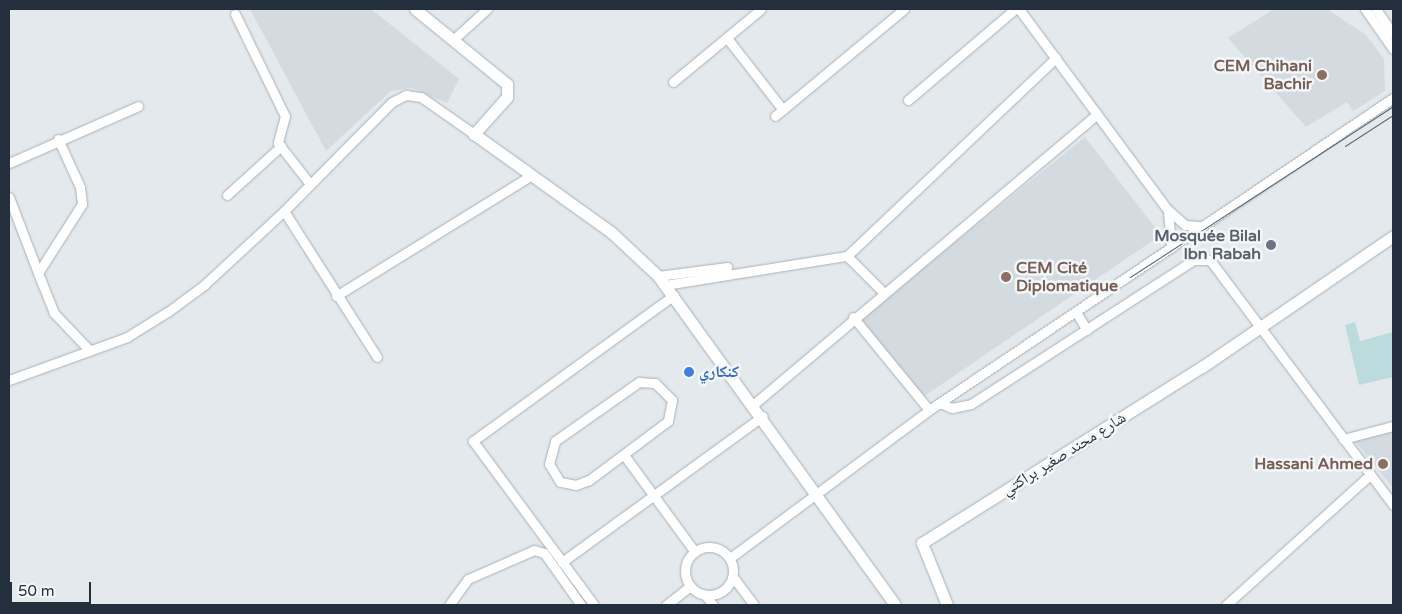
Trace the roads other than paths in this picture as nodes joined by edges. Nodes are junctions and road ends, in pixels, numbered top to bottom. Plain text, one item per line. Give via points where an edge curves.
1 (414, 9) edge
2 (487, 9) edge
3 (761, 9) edge
4 (904, 9) edge
5 (1015, 9) edge
6 (1019, 9) edge
7 (1365, 9) edge
8 (1376, 9) edge
9 (235, 14) dead end
10 (1393, 34) edge
11 (454, 38) junction
12 (727, 38) junction
13 (1393, 48) edge
14 (1056, 58) junction
15 (673, 82) dead end
16 (1393, 98) edge
17 (908, 100) dead end
18 (138, 106) dead end
19 (783, 110) junction
20 (1097, 114) junction
21 (775, 116) dead end
22 (474, 134) junction
23 (58, 139) junction
24 (281, 146) junction
25 (9, 163) edge
26 (530, 176) junction
27 (310, 184) junction
28 (227, 195) dead end
29 (9, 197) edge
30 (1168, 210) junction
31 (284, 211) junction
32 (1202, 226) junction
33 (1393, 236) edge
34 (1171, 248) junction
35 (847, 256) junction
36 (728, 267) dead end
37 (38, 273) junction
38 (662, 280) junction
39 (882, 291) junction
40 (674, 295) junction
41 (336, 296) junction
42 (1076, 312) junction
43 (853, 317) junction
44 (1261, 327) junction
45 (1087, 330) junction
46 (90, 351) junction
47 (377, 357) dead end
48 (9, 380) edge
49 (940, 403) junction
50 (754, 404) junction
51 (929, 410) junction
52 (763, 416) junction
53 (1393, 426) edge
54 (1343, 439) junction
55 (624, 455) junction
56 (1370, 475) junction
57 (817, 494) junction
58 (653, 495) junction
59 (1393, 505) edge
60 (694, 552) junction
61 (730, 558) junction
62 (562, 562) junction
63 (733, 577) junction
64 (690, 586) junction
65 (706, 596) junction
66 (449, 605) edge
67 (581, 605) edge
68 (594, 605) edge
69 (666, 605) edge
70 (713, 605) edge
71 (754, 605) edge
72 (895, 605) edge
73 (948, 605) edge
74 (1226, 605) edge

1 - 11 street
2 - 11 street
3 - 12 street
4 - 19 street
5 - 17 street
6 - 14 street
7 - 13 street
8 - 10 street
9 - 24 street via 285,116
11 - 22 street via 505,80 509,88 507,97
12 - 15 street
12 - 19 street
14 - 20 street
14 - 35 street
16 - 32 street
18 - 23 street
19 - 21 street
20 - 30 street
20 - 39 street
22 - 26 street
22 - 27 street via 420,97 406,95 392,102
23 - 25 street
23 - 37 street via 80,187 82,204
24 - 27 street
24 - 28 street
26 - 38 street via 611,232
26 - 41 street
27 - 31 street
29 - 37 street
30 - 32 street via 1186,225
30 - 34 street
31 - 41 street
31 - 46 street via 176,306 127,337
32 - 34 street
33 - 44 street
34 - 42 street
35 - 38 street
35 - 39 street
36 - 38 street
37 - 46 street via 54,313
38 - 40 street
39 - 43 street
40 - 50 street
40 - 62 street via 473,441
41 - 47 street
42 - 45 street
42 - 49 street
43 - 50 street
43 - 51 street
44 - 45 street via 1218,266 1204,259 1194,260
44 - 54 street
44 - 73 street, شارع محند صغير براكتي via 922,543
45 - 49 street via 972,404 952,408
46 - 48 street
49 - 51 street
50 - 52 street
51 - 57 street
52 - 57 street
52 - 58 street
53 - 54 street
54 - 56 street
55 - 55 street via 668,421 672,400 655,383 631,385 555,442 549,464 560,482 576,485
55 - 58 street
56 - 59 street
56 - 74 street
57 - 61 street
57 - 72 street
58 - 60 street
58 - 62 street
60 - 61 street via 710,547
60 - 64 street via 686,566
61 - 63 street
62 - 68 street
63 - 65 street via 722,592
63 - 71 street
64 - 65 street
64 - 69 street
65 - 70 street
66 - 67 street via 468,579 534,550 544,553

